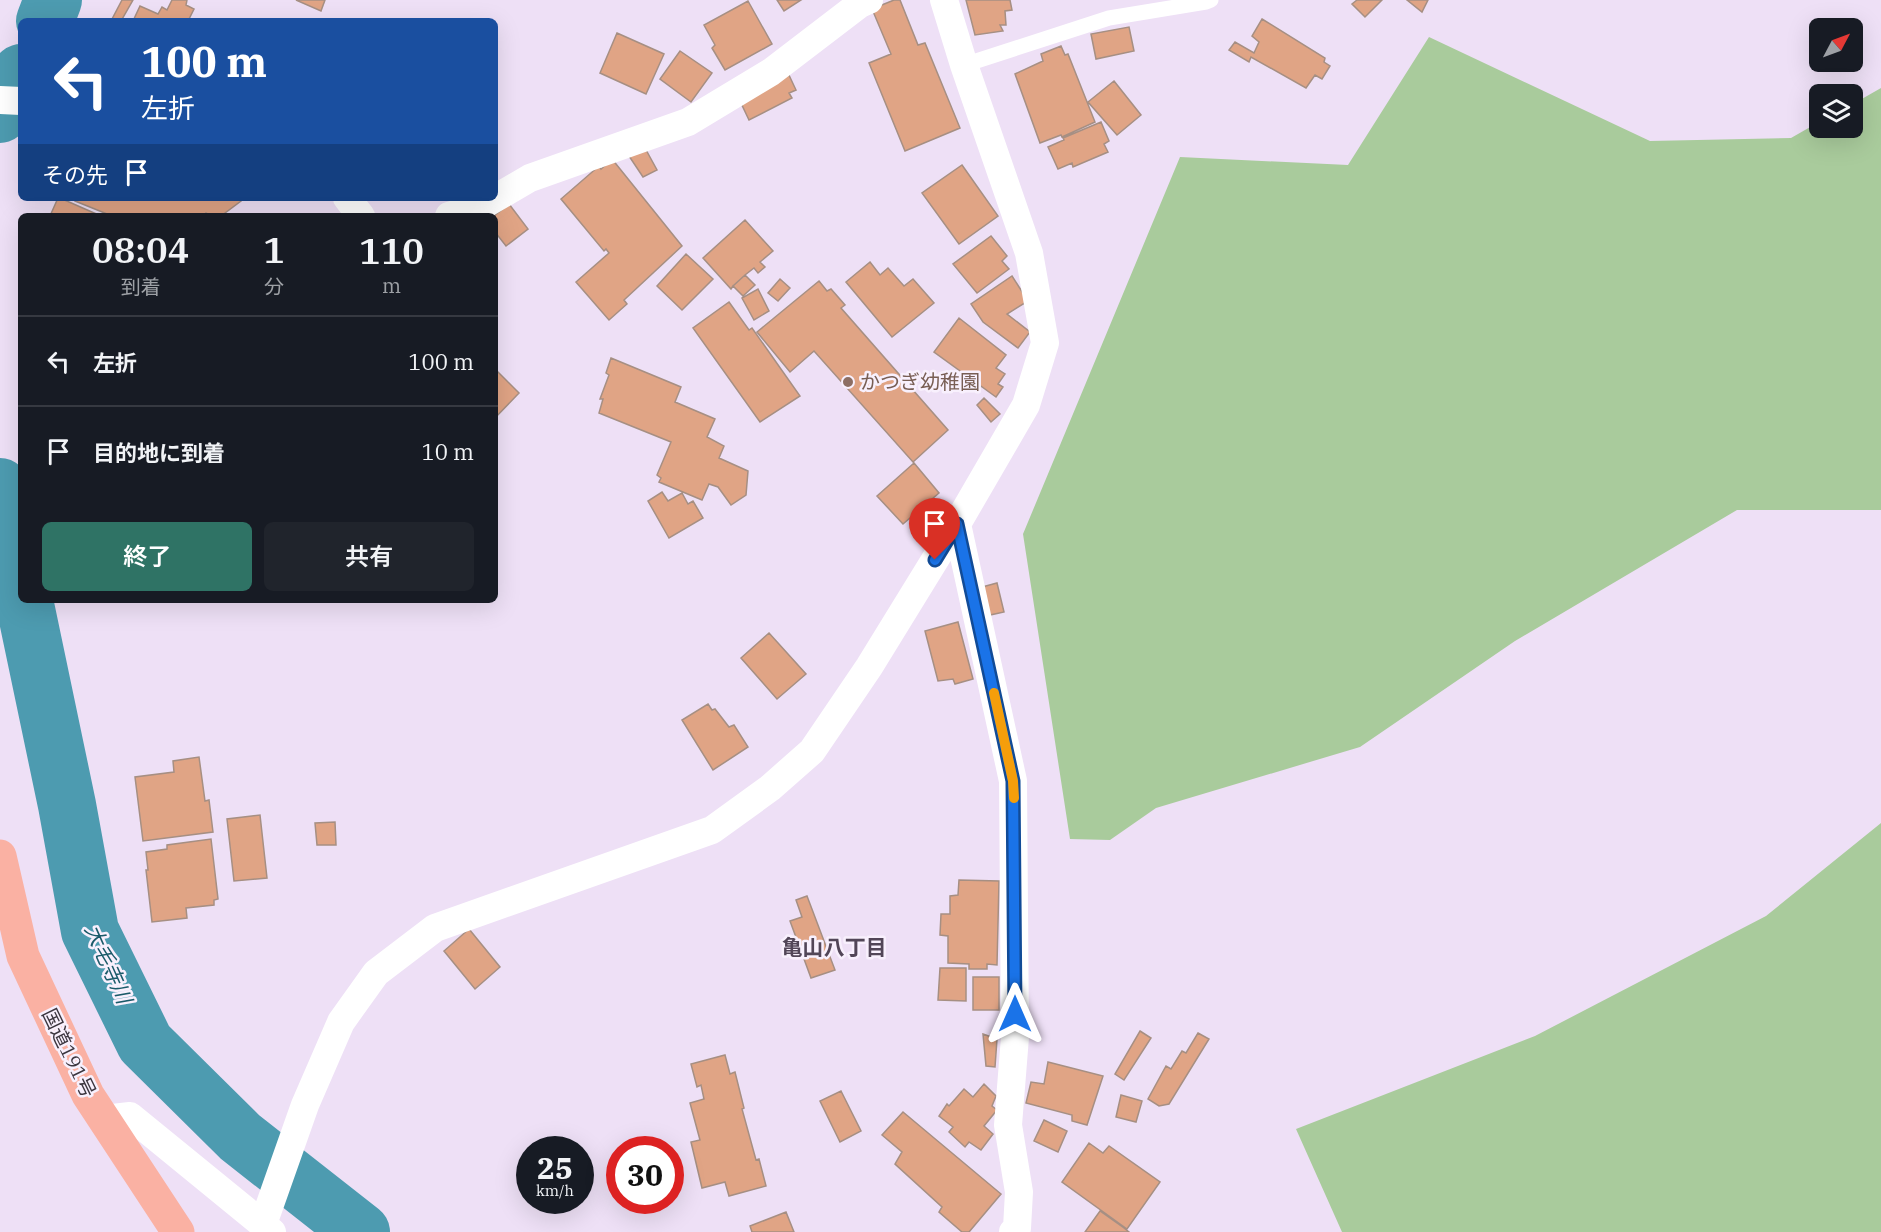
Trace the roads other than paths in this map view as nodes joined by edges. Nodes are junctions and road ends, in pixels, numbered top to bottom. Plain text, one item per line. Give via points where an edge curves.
1 (868, 0) edge
2 (944, 0) edge
3 (1211, 0) edge
4 (964, 65) junction
5 (0, 100) edge
6 (18, 101) edge
7 (498, 197) edge
8 (349, 201) edge
9 (491, 201) edge
10 (359, 213) edge
11 (459, 213) edge
12 (957, 524) junction
13 (0, 856) edge
14 (104, 1119) junction
15 (269, 1219) edge
16 (178, 1232) edge
17 (1014, 1232) edge

1 - 7 street via 771,72 688,122 530,178
2 - 4 street
3 - 4 lane via 1109,18
4 - 12 street via 1029,253 1045,343 1026,405
5 - 6 street
8 - 10 street
9 - 11 street
12 - 15 street via 812,751 770,788 712,830 435,928 376,973 341,1022 305,1105
12 - 17 street via 1013,781 1015,1037 1008,1125 1019,1192
13 - 14 highway, 国道191号 via 23,956 88,1095
14 - 15 street via 130,1116
14 - 16 highway, 国道191号

